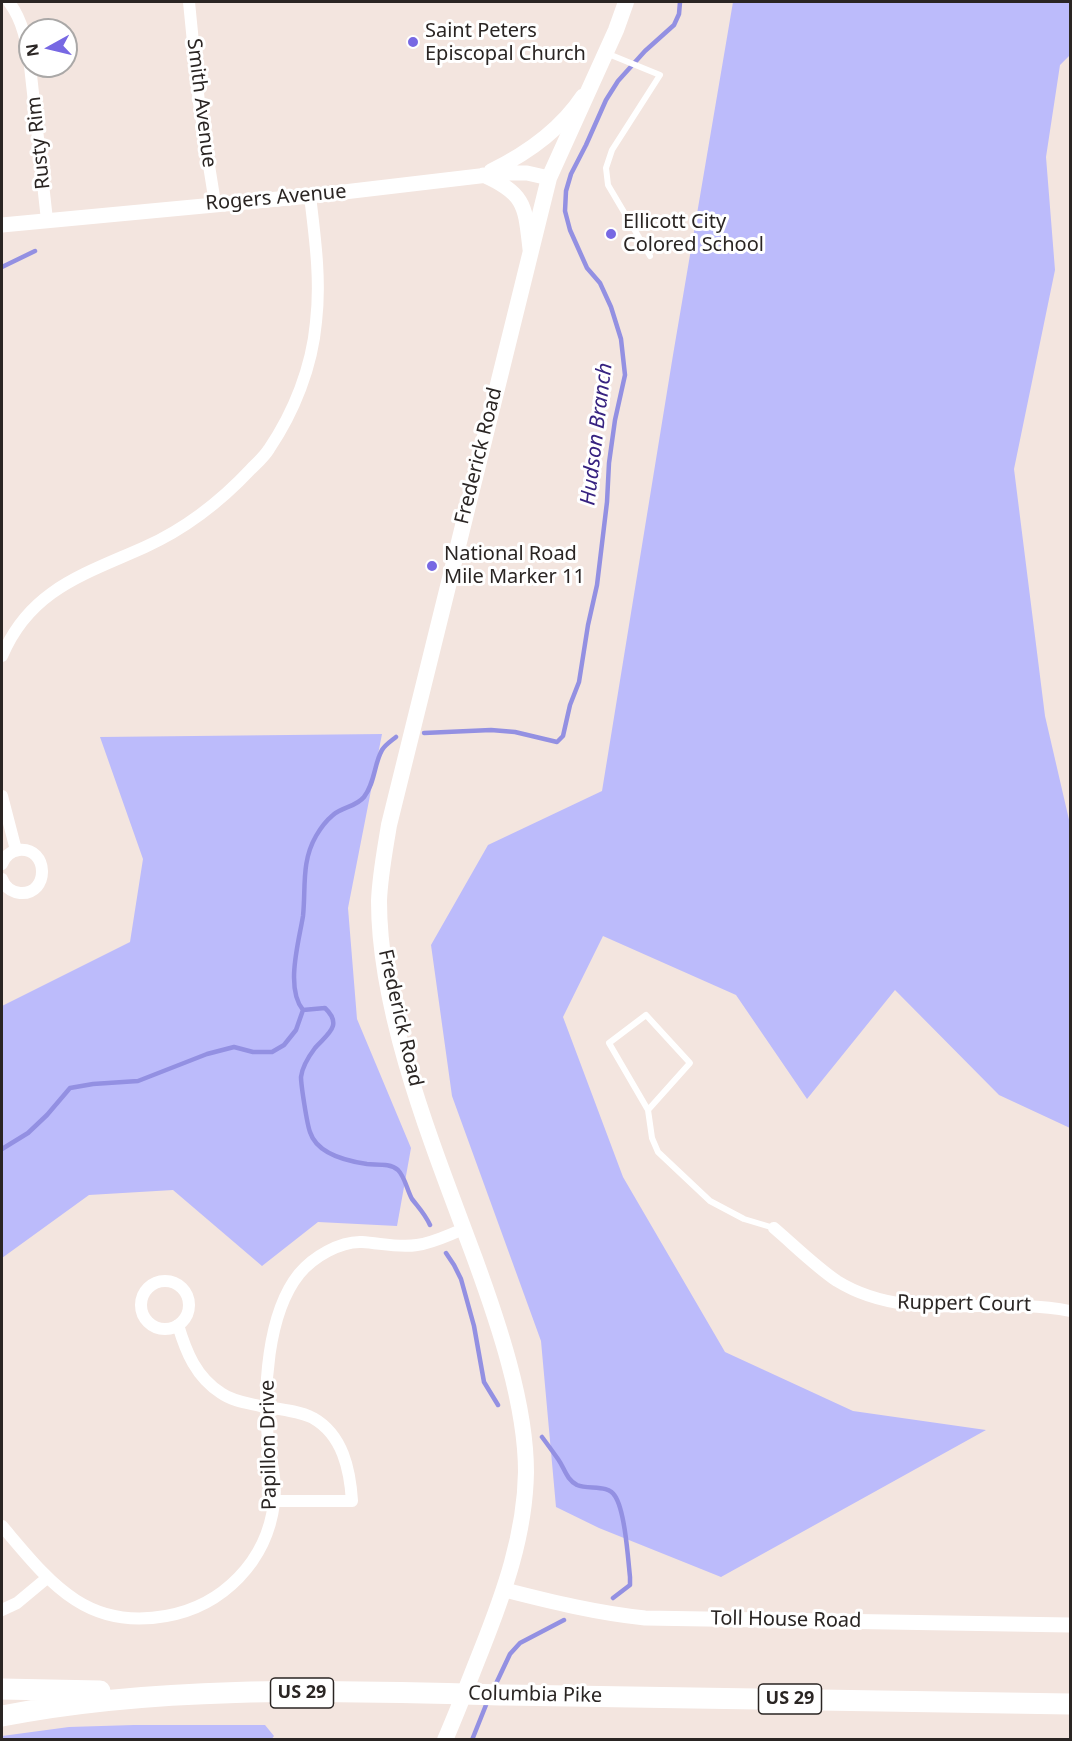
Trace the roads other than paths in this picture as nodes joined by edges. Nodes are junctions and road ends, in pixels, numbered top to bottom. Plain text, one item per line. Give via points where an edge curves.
1 (9, 2) edge
2 (189, 2) edge
3 (626, 2) edge
4 (19, 18) edge
5 (606, 53) junction
6 (597, 74) junction
7 (31, 78) edge
8 (483, 175) junction
9 (549, 178) junction
10 (310, 196) junction
11 (215, 203) junction
12 (47, 220) junction
13 (2, 225) edge
14 (530, 249) junction
15 (650, 256) dead end
16 (2, 656) edge
17 (2, 796) edge
18 (16, 850) junction
19 (2, 864) edge
20 (2, 879) edge
21 (648, 1110) junction
22 (774, 1228) joint
23 (464, 1229) junction
24 (1071, 1311) edge
25 (178, 1325) dead end
26 (265, 1407) junction
27 (274, 1502) junction
28 (2, 1526) edge
29 (47, 1578) junction
30 (505, 1590) junction
31 (2, 1610) edge
32 (1071, 1625) edge
33 (2, 1689) edge
34 (188, 1693) junction
35 (1071, 1704) edge
36 (2, 1716) edge
37 (445, 1740) edge

1 - 4 street, Rusty Rim
2 - 11 street, Smith Avenue via 199,103
3 - 5 main road, Frederick Road
5 - 6 main road, Frederick Road
5 - 15 lane via 660,75 612,150 606,168 608,184
6 - 8 street via 563,120 517,158
6 - 9 main road, Frederick Road
7 - 12 street, Rusty Rim
8 - 9 street, Rogers Avenue via 527,173
8 - 10 street, Rogers Avenue
8 - 14 street via 508,188 520,201 526,213
9 - 14 main road, Frederick Road
10 - 11 street, Rogers Avenue
10 - 16 street via 317,256 316,323 305,373 291,410 268,451 240,481 180,529 72,578 41,601 21,622
11 - 12 street, Rogers Avenue
12 - 13 street, Rogers Avenue
14 - 23 main road, Frederick Road via 389,825 379,899 386,973 399,1033
17 - 18 street
18 - 19 street
18 - 20 street via 38,857 43,869 40,882 23,893 9,889
21 - 21 lane via 609,1043 646,1015 690,1063
21 - 22 lane via 658,1152 724,1210
22 - 24 street, Ruppert Court via 837,1280 887,1302 916,1306 1040,1305
23 - 26 street, Papillon Drive via 417,1245 359,1242 340,1246 309,1263 291,1287 276,1326
23 - 30 main road, Frederick Road via 492,1307 522,1429 524,1507
25 - 26 street via 197,1371 209,1384 222,1394
26 - 27 street, Papillon Drive
26 - 27 street via 313,1418 331,1432 351,1474 352,1501
27 - 29 street, Papillon Drive via 269,1526 247,1568 216,1598 180,1614 149,1618 110,1615 88,1608
28 - 29 street, Papillon Drive
29 - 31 street
30 - 32 street, Toll House Road via 579,1609 645,1618
30 - 37 main road, Frederick Road
33 - 34 highway
34 - 35 highway, Columbia Pike / US 29
34 - 36 highway, Columbia Pike / US 29

